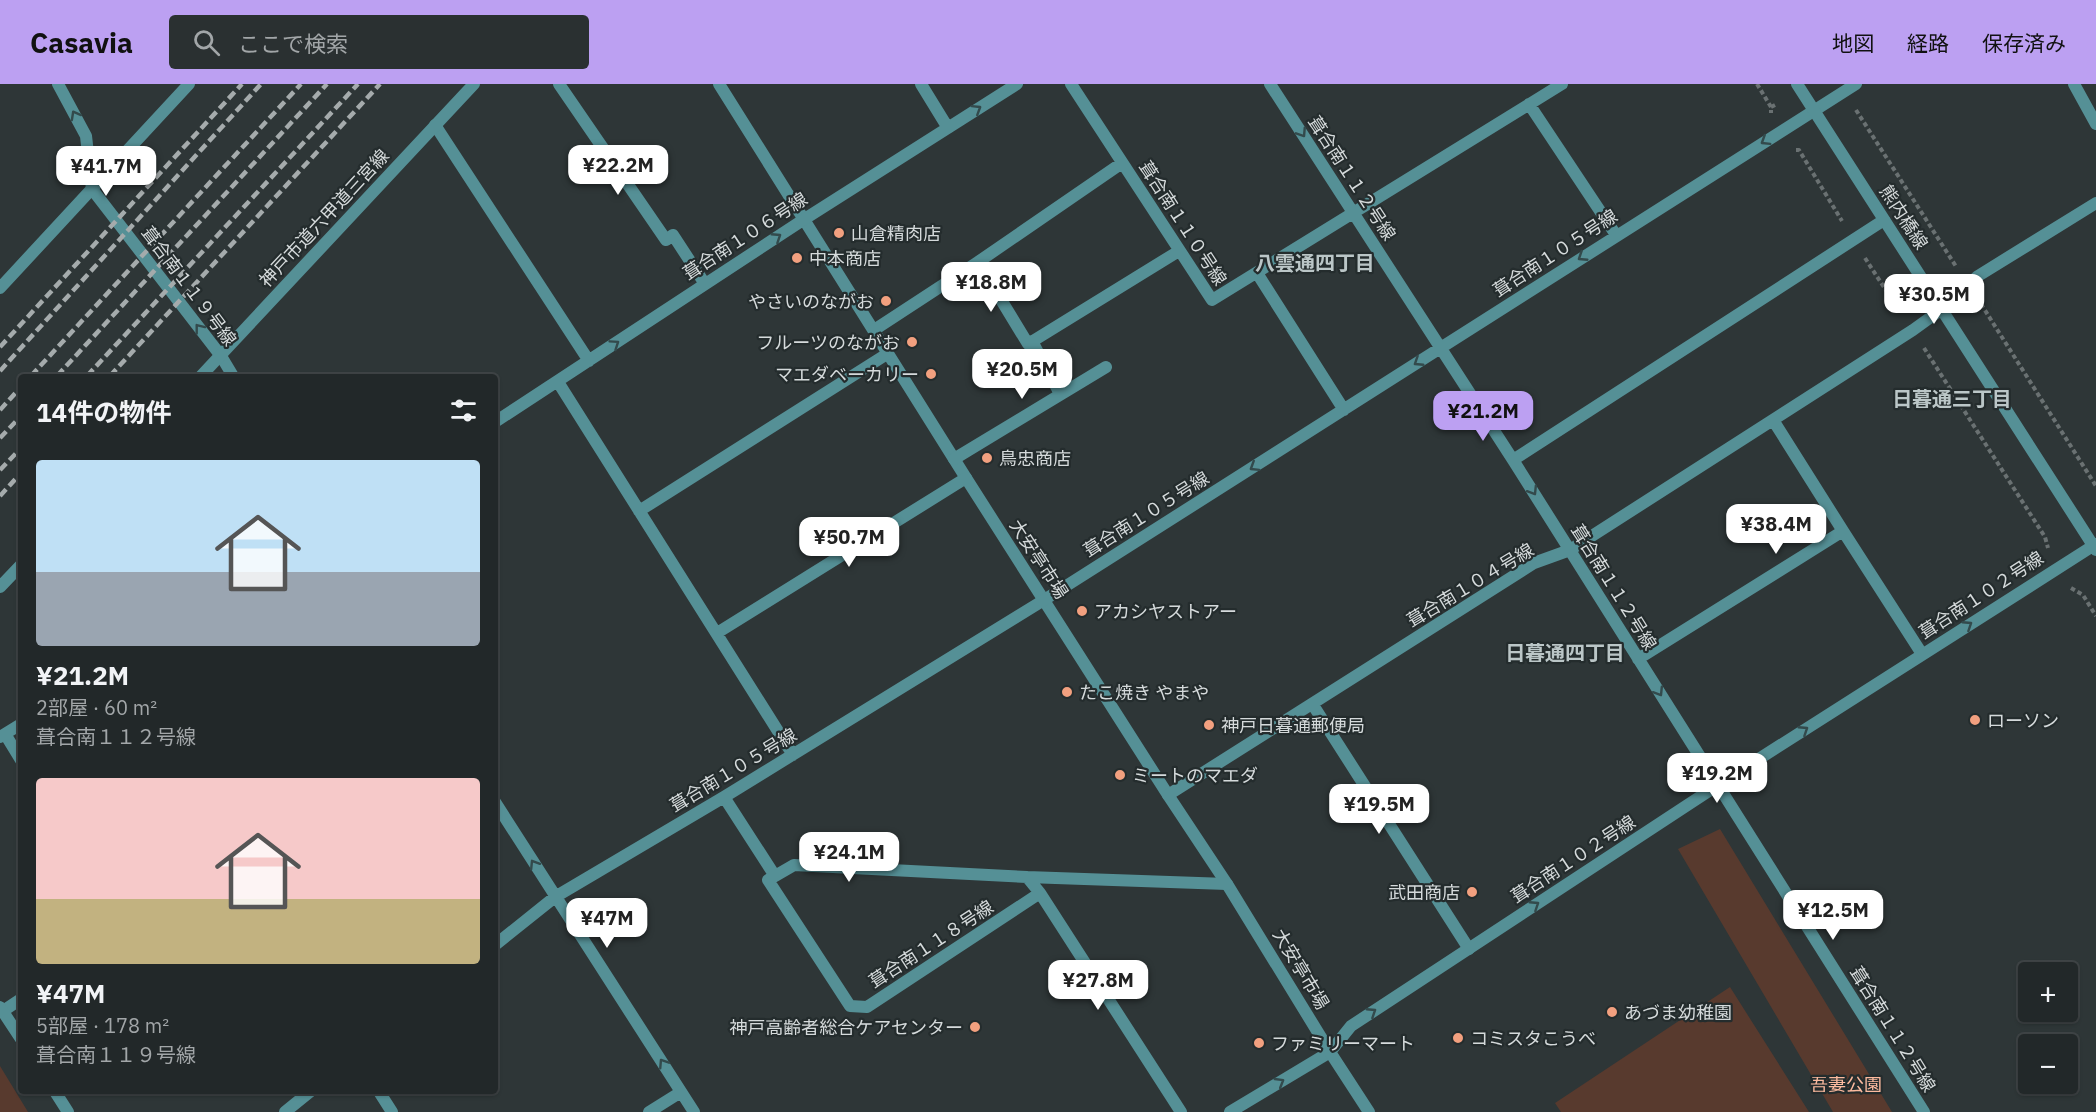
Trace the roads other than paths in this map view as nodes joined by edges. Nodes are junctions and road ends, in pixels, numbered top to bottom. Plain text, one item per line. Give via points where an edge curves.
1 (58, 84) edge
2 (189, 84) edge
3 (474, 84) edge
4 (559, 84) edge
5 (719, 84) edge
6 (921, 84) edge
7 (1017, 84) edge
8 (1071, 84) edge
9 (1270, 84) edge
10 (1562, 84) edge
11 (1797, 84) edge
12 (1856, 84) edge
13 (2074, 84) edge
14 (1529, 104) junction
15 (1814, 110) junction
16 (2096, 124) edge
17 (435, 125) junction
18 (948, 128) junction
19 (1122, 163) junction
20 (92, 189) junction
21 (2096, 203) edge
22 (1353, 213) junction
23 (803, 220) junction
24 (1884, 220) junction
25 (1616, 235) junction
26 (1179, 251) junction
27 (978, 262) junction
28 (1257, 273) junction
29 (705, 284) junction
30 (0, 288) edge
31 (1942, 309) junction
32 (874, 330) junction
33 (1032, 341) junction
34 (1440, 348) junction
35 (888, 354) junction
36 (221, 356) junction
37 (589, 361) junction
38 (1106, 367) dead end
39 (203, 374) edge
40 (232, 374) edge
41 (558, 382) junction
42 (1060, 394) junction
43 (1344, 410) junction
44 (498, 420) edge
45 (1773, 420) junction
46 (954, 459) junction
47 (1513, 460) junction
48 (966, 478) junction
49 (639, 511) junction
50 (1844, 531) junction
51 (2095, 547) edge
52 (1570, 550) junction
53 (18, 568) edge
54 (0, 587) edge
55 (1044, 600) junction
56 (717, 633) junction
57 (1923, 654) junction
58 (1638, 659) junction
59 (1313, 705) junction
60 (18, 726) edge
61 (3, 736) edge
62 (793, 754) junction
63 (18, 756) edge
64 (1718, 786) junction
65 (1168, 795) junction
66 (724, 797) junction
67 (498, 807) edge
68 (775, 876) junction
69 (1028, 877) junction
70 (1227, 884) junction
71 (1040, 893) junction
72 (555, 897) junction
73 (498, 943) edge
74 (1470, 949) junction
75 (18, 1001) edge
76 (2, 1009) edge
77 (18, 1034) edge
78 (1330, 1052) junction
79 (681, 1092) junction
80 (57, 1094) edge
81 (307, 1094) edge
82 (381, 1094) edge
83 (68, 1112) edge
84 (285, 1112) edge
85 (392, 1112) edge
86 (649, 1112) edge
87 (694, 1112) edge
88 (1181, 1112) edge
89 (1230, 1112) edge
90 (1369, 1112) edge
91 (1924, 1112) edge

20 -> 1 street via 86,136
2 - 20 street
3 - 17 street, 神戸市道六甲道三宮線
4 - 29 street via 666,240 673,235
5 - 23 street, 大安亭市場
6 - 18 street
18 -> 7 street, 葺合南１０６号線
8 - 19 street, 葺合南１１０号線
9 -> 22 street, 葺合南１１２号線
10 - 14 street, 葺合南１１０号線
11 - 15 street, 熊内橋線
12 - 15 street, 葺合南１０５号線
13 - 16 street
14 - 22 street, 葺合南１１０号線
14 - 25 street
15 - 24 street, 熊内橋線
15 -> 25 street, 葺合南１０５号線
17 - 36 street, 神戸市道六甲道三宮線
17 - 37 street
18 - 23 street, 葺合南１０６号線
19 - 26 street, 葺合南１１０号線
19 - 27 street
20 - 30 street
36 -> 20 street, 葺合南１１９号線
21 - 31 street, 葺合南１０４号線 via 1978,276
22 - 28 street, 葺合南１１０号線
22 - 34 street, 葺合南１１２号線
29 -> 23 street, 葺合南１０６号線
23 - 32 street, 大安亭市場
24 - 31 street, 熊内橋線
24 - 47 street
25 -> 34 street, 葺合南１０５号線
26 - 28 street, 葺合南１１０号線 via 1212,300
26 - 33 street
27 - 32 street
27 - 33 street via 1028,344
28 - 43 street
37 -> 29 street, 葺合南１０６号線
31 - 45 street, 葺合南１０４号線
31 - 51 street, 熊内橋線
32 - 35 street, 大安亭市場
33 - 42 street
34 -> 43 street, 葺合南１０５号線
34 - 47 street, 葺合南１１２号線
35 - 46 street, 大安亭市場
35 - 49 street
36 - 39 street, 神戸市道六甲道三宮線
36 - 40 street, 葺合南１１９号線
37 - 41 street, 葺合南１０６号線
38 - 42 street
41 - 44 street, 葺合南１０６号線
41 - 49 street
42 - 46 street
43 -> 55 street, 葺合南１０５号線
45 - 50 street
45 - 52 street, 葺合南１０４号線
46 - 48 street, 大安亭市場
47 -> 52 street, 葺合南１１２号線
48 - 55 street, 大安亭市場
48 - 56 street
49 - 56 street
50 - 57 street
50 - 58 street
57 -> 51 street, 葺合南１０２号線
52 - 58 street, 葺合南１１２号線
52 - 59 street, 葺合南１０４号線 via 1534,563
53 - 54 street
55 - 62 street, 葺合南１０５号線
55 - 65 street, 大安亭市場
56 - 62 street
64 -> 57 street, 葺合南１０２号線
58 -> 64 street, 葺合南１１２号線
59 - 65 street, 葺合南１０４号線
59 - 74 street
60 - 61 street
61 - 63 street
62 - 66 street, 葺合南１０５号線
74 -> 64 street, 葺合南１０２号線
64 - 91 street, 葺合南１１２号線
65 - 70 street, 大安亭市場
66 - 68 street
66 - 72 street, 葺合南１０５号線
72 -> 67 street
68 - 69 street via 794,865
68 - 71 street, 葺合南１１８号線 via 768,880 850,1006 867,1007
69 - 70 street
69 - 71 street
70 - 78 street, 大安亭市場
71 - 88 street
72 - 73 street, 葺合南１０５号線
79 -> 72 street
78 -> 74 street, 葺合南１０２号線 via 1351,1026
75 - 76 street
76 - 77 street
89 -> 78 street, 葺合南１０２号線
78 - 90 street, 大安亭市場
79 - 86 street
79 - 87 street
80 - 83 street
81 - 84 street
82 - 85 street

